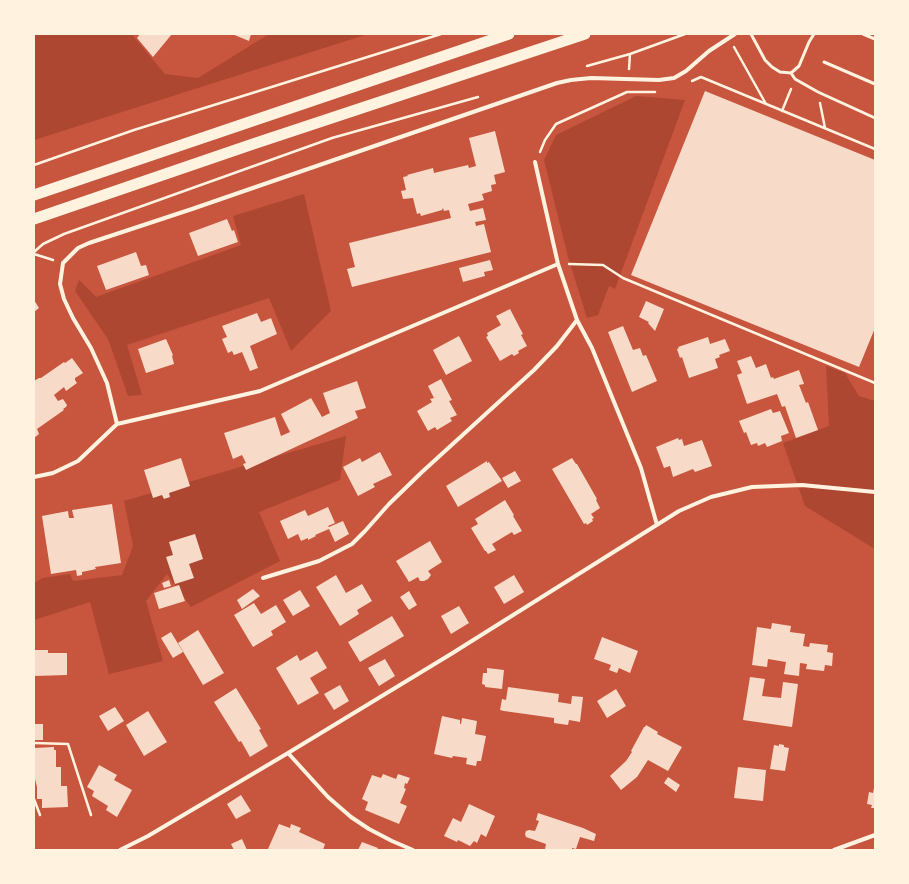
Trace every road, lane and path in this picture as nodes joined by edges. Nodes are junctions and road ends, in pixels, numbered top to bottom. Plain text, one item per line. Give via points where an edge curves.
1 (441, 34) edge
2 (509, 34) edge
3 (585, 34) edge
4 (686, 34) edge
5 (735, 34) edge
6 (752, 34) edge
7 (814, 34) edge
8 (863, 34) edge
9 (677, 35) edge
10 (728, 38) junction
11 (875, 39) edge
12 (630, 54) junction
13 (824, 62) dead end
14 (584, 67) dead end
15 (629, 72) dead end
16 (791, 73) junction
17 (795, 79) junction
18 (686, 84) dead end
19 (875, 84) edge
20 (628, 88) dead end
21 (627, 92) junction
22 (656, 92) dead end
23 (818, 92) junction
24 (485, 95) dead end
25 (766, 104) junction
26 (782, 111) junction
27 (875, 118) edge
28 (825, 128) junction
29 (875, 149) edge
30 (535, 162) joint
31 (34, 165) edge
32 (34, 195) edge
33 (34, 219) edge
34 (34, 253) edge
35 (63, 263) junction
36 (558, 264) junction
37 (577, 320) junction
38 (875, 383) edge
39 (117, 424) junction
40 (34, 477) edge
41 (875, 492) edge
42 (658, 525) junction
43 (263, 578) dead end
44 (34, 743) edge
45 (288, 754) junction
46 (34, 799) edge
47 (40, 815) dead end
48 (91, 815) dead end
49 (875, 835) edge
50 (120, 850) edge
51 (413, 850) edge
52 (834, 850) edge

1 - 31 path via 134,130
2 - 32 highway
3 - 33 highway
4 - 9 path
5 - 10 street
6 - 16 lane via 765,60 780,72
7 - 16 lane via 799,66
8 - 11 lane
9 - 12 path
10 - 25 path
10 - 35 street via 674,78 591,78 546,86 89,243 78,248
12 - 14 path
12 - 15 path
13 - 19 lane
16 - 17 lane
17 - 23 lane
17 - 26 path
18 - 25 path via 701,77
20 - 21 path
21 - 22 path
21 - 30 path via 556,124
23 - 27 lane
23 - 28 path
24 - 34 path via 332,138 64,234 43,244
25 - 26 path
26 - 28 path
28 - 29 path
30 - 36 street
34 - 35 path
35 - 39 street via 60,284 64,298 107,382
36 - 37 street
36 - 38 path via 604,265 623,278
36 - 39 street via 260,391
37 - 42 street via 592,348 641,468
37 - 43 street via 534,370 422,472 352,544 319,561
39 - 40 street via 78,461 53,473
41 - 42 street via 802,485 752,487 711,497 680,511
42 - 45 street
44 - 48 path via 68,744
45 - 50 street
45 - 51 street via 328,797 352,817 369,829
46 - 47 path
49 - 52 street

